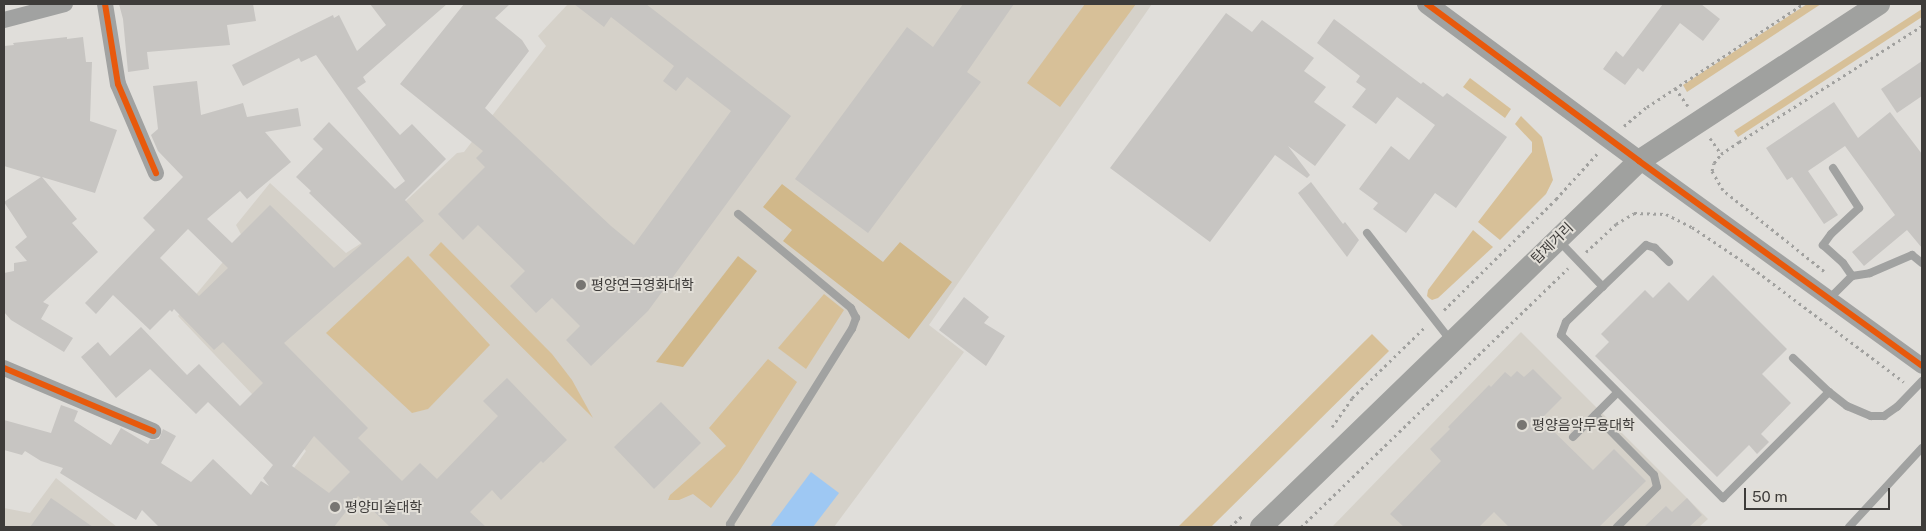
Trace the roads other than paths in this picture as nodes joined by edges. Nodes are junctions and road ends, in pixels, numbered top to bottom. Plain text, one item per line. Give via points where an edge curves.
1 (65, 4) edge
2 (106, 4) edge
3 (1427, 4) edge
4 (1879, 4) edge
5 (4, 20) edge
6 (1639, 161) junction
7 (1833, 168) dead end
8 (156, 173) dead end
9 (738, 214) dead end
10 (1367, 233) dead end
11 (1557, 238) junction
12 (1669, 262) dead end
13 (1922, 262) edge
14 (1852, 276) junction
15 (1603, 287) junction
16 (1830, 299) junction
17 (1451, 341) junction
18 (1793, 358) dead end
19 (1922, 366) edge
20 (4, 368) edge
21 (1922, 381) edge
22 (1829, 392) junction
23 (1617, 393) junction
24 (1595, 415) junction
25 (153, 431) dead end
26 (1573, 437) dead end
27 (1922, 448) edge
28 (731, 527) edge
29 (1261, 527) edge
30 (1618, 527) edge
31 (1849, 527) edge

1 - 5 street
2 - 8 street via 118,84
3 - 6 street
4 - 6 main road, 탑제거리
6 - 11 main road, 탑제거리
6 - 16 street
7 - 14 lane via 1859,208 1823,245
9 - 28 lane via 851,308 856,318
10 - 17 lane
11 - 15 lane
11 - 17 main road, 탑제거리
12 - 15 lane via 1656,248 1646,245
13 - 14 lane via 1912,255 1870,273
14 - 16 lane
15 - 23 lane via 1566,322 1561,335
16 - 19 street
17 - 29 main road, 탑제거리
18 - 22 lane
20 - 25 street
21 - 22 lane via 1884,416 1871,416 1847,406
22 - 23 lane via 1723,498
23 - 24 lane
24 - 26 lane
24 - 30 lane via 1654,475 1657,487
27 - 31 lane

